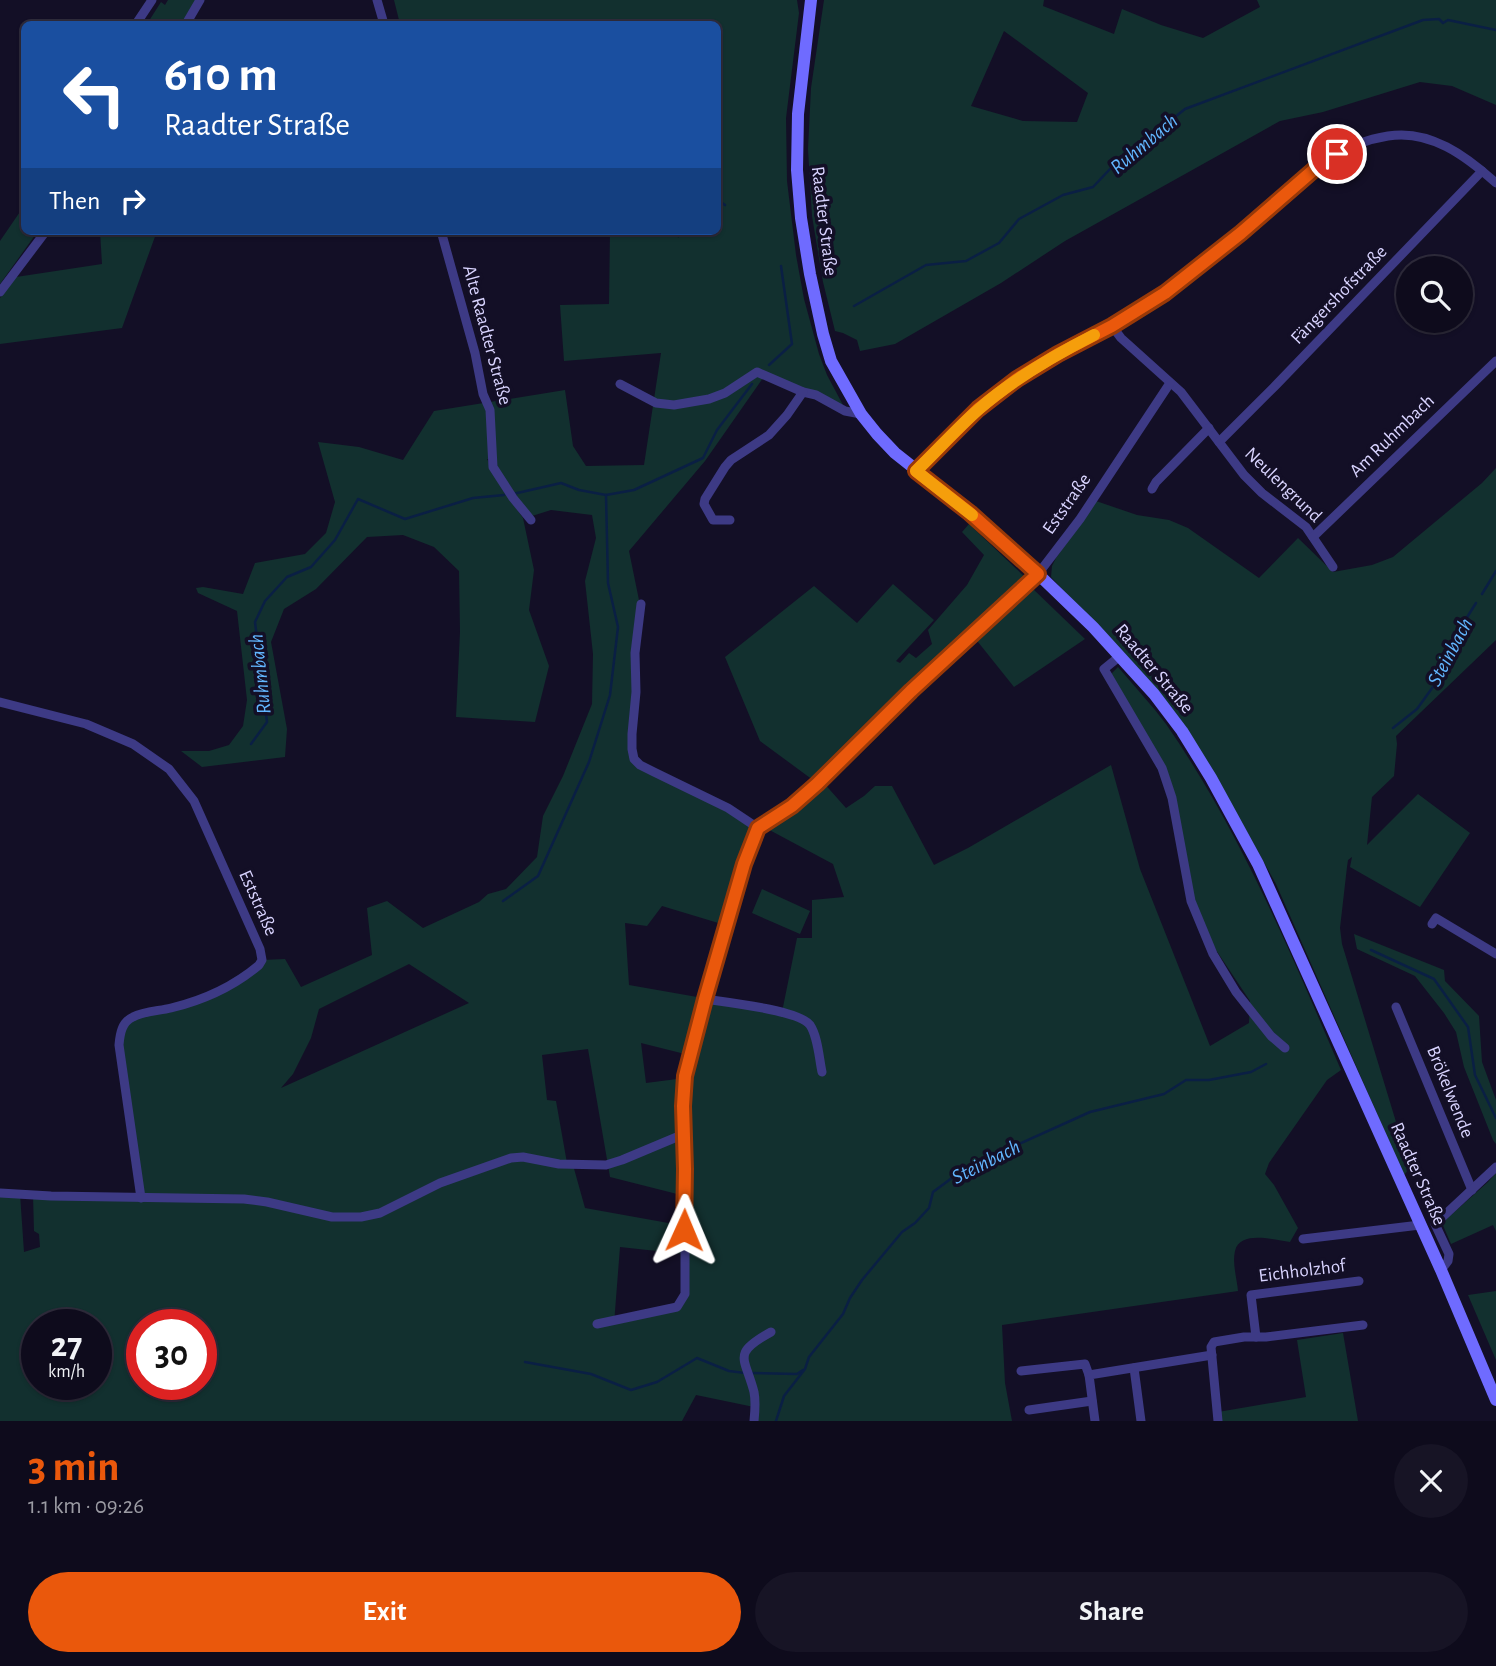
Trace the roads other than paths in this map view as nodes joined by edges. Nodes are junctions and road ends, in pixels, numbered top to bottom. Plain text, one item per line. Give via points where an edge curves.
1 (152, 0) edge
2 (200, 0) edge
3 (377, 0) edge
4 (810, 3) edge
5 (138, 21) edge
6 (188, 21) edge
7 (383, 21) edge
8 (1482, 171) junction
9 (1496, 183) edge
10 (43, 235) edge
11 (442, 235) edge
12 (0, 292) edge
13 (1112, 326) junction
14 (1496, 361) edge
15 (1170, 383) junction
16 (620, 384) dead end
17 (803, 392) junction
18 (861, 414) junction
19 (1209, 428) junction
20 (1219, 442) junction
21 (916, 471) junction
22 (1152, 489) dead end
23 (531, 520) dead end
24 (730, 520) dead end
25 (1313, 537) junction
26 (1334, 567) dead end
27 (1038, 574) junction
28 (641, 604) dead end
29 (1120, 656) junction
30 (0, 702) edge
31 (758, 828) junction
32 (1432, 924) dead end
33 (1496, 954) edge
34 (705, 999) junction
35 (1396, 1007) dead end
36 (1285, 1048) dead end
37 (822, 1072) dead end
38 (684, 1134) junction
39 (1496, 1167) edge
40 (1472, 1190) junction
41 (0, 1193) edge
42 (141, 1198) junction
43 (1420, 1225) junction
44 (1303, 1240) dead end
45 (1441, 1270) junction
46 (1359, 1281) dead end
47 (597, 1324) dead end
48 (1363, 1325) dead end
49 (771, 1332) dead end
50 (1256, 1337) junction
51 (1212, 1355) junction
52 (1134, 1368) junction
53 (1021, 1371) dead end
54 (1089, 1375) junction
55 (1496, 1400) edge
56 (1092, 1401) junction
57 (1030, 1410) dead end
58 (754, 1421) edge
59 (1095, 1421) edge
60 (1141, 1421) edge
61 (1218, 1421) edge

1 - 5 street
2 - 6 street
3 - 7 street
4 - 18 main road, Raadter Straße via 797,114 801,218 831,361
8 - 9 street
8 - 13 street via 1445,146 1415,135 1356,145 1325,160 1210,259
8 - 20 street, Fängershofstraße
10 - 12 street
11 - 23 street, Alte Raadter Straße via 489,410 493,467
13 - 15 street, Neulengrund
13 - 21 street via 1017,379 978,409
14 - 25 street, Am Ruhmbach
15 - 19 street, Neulengrund
15 - 27 street, Eststraße
16 - 17 street via 656,403 674,405 725,393 757,372
17 - 18 street
17 - 24 street via 769,435 731,460 705,499 713,520
18 - 21 main road, Raadter Straße
19 - 20 street, Neulengrund
19 - 22 street
20 - 25 street, Neulengrund via 1253,485
21 - 27 main road, Raadter Straße
25 - 26 street, Neulengrund
27 - 29 main road, Raadter Straße
27 - 31 street, Eststraße via 817,784
28 - 31 street via 635,653 634,759
29 - 36 street via 1104,668 1162,768 1191,901 1213,954 1236,992
29 - 43 main road, Raadter Straße via 1182,731 1258,864
30 - 42 street, Eststraße via 86,724 133,744 169,769 194,801 260,950 259,965 223,990 124,1023 119,1045
31 - 34 street
32 - 33 street via 1436,918
34 - 37 street via 803,1018 813,1031
34 - 38 street via 685,1076
35 - 40 street, Brökelwende
38 - 42 street via 606,1165 511,1158 361,1217 332,1217 244,1199
38 - 47 street via 685,1294 677,1307
39 - 40 street
40 - 45 street via 1435,1224 1449,1254
41 - 42 street
43 - 44 street
43 - 45 main road, Raadter Straße
45 - 55 main road, Raadter Straße
46 - 50 street, Eichholzhof via 1251,1295
48 - 50 street
49 - 58 street via 751,1344 744,1356 754,1391
50 - 51 street via 1214,1342
51 - 52 street
51 - 61 street
52 - 54 street
52 - 60 street
53 - 54 street via 1085,1364
54 - 56 street
56 - 57 street
56 - 59 street

